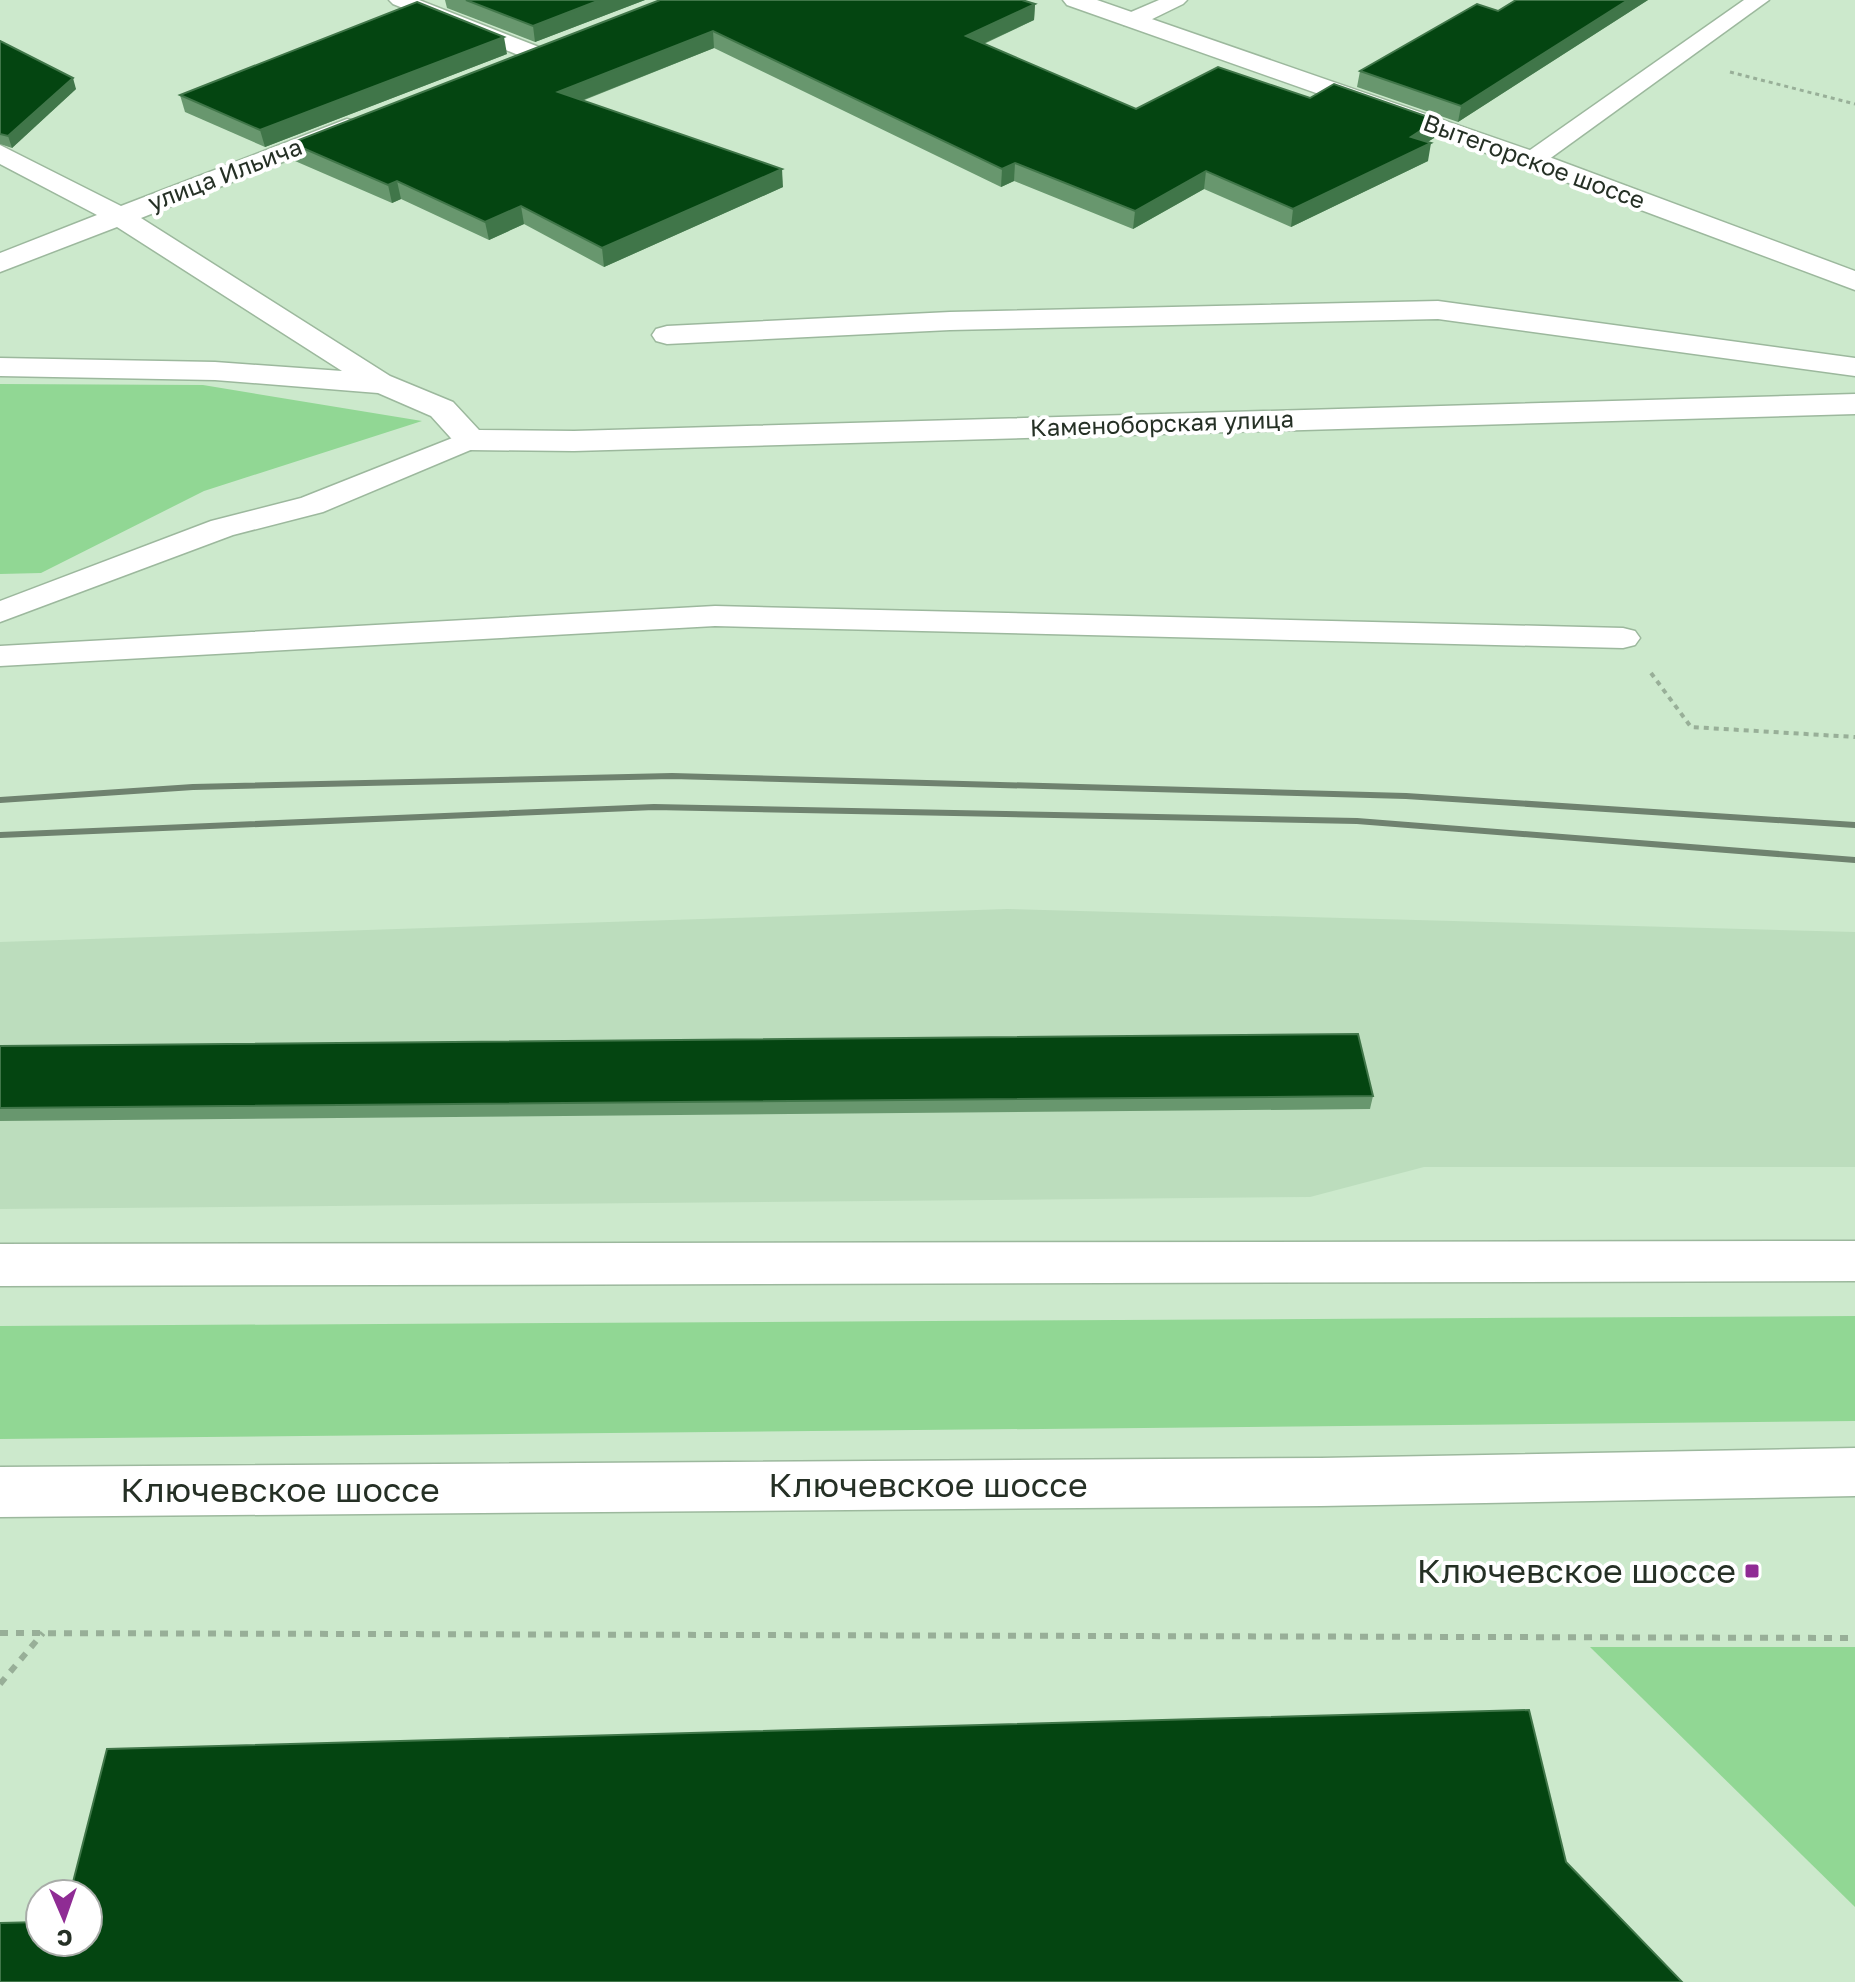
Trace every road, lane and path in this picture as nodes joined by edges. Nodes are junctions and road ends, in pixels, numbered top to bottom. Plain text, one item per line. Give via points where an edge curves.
1 (400, 0) edge
2 (1075, 0) edge
3 (1176, 0) edge
4 (1758, 0) edge
5 (1132, 20) junction
6 (563, 43) edge
7 (536, 54) junction
8 (1675, 57) junction
9 (506, 65) edge
10 (1855, 104) edge
11 (372, 118) edge
12 (0, 153) edge
13 (1532, 160) junction
14 (119, 216) junction
15 (0, 263) edge
16 (1855, 281) edge
17 (667, 335) dead end
18 (0, 367) edge
19 (1855, 367) edge
20 (384, 384) junction
21 (1855, 404) edge
22 (470, 440) junction
23 (0, 612) edge
24 (1623, 638) joint
25 (0, 656) edge
26 (1855, 737) edge
27 (1855, 1261) edge
28 (0, 1265) edge
29 (1855, 1472) edge
30 (0, 1492) edge
31 (0, 1633) edge
32 (43, 1633) junction
33 (1855, 1638) edge
34 (0, 1684) edge

1 - 7 lane
2 - 5 street, Вытегорское шоссе
3 - 5 lane
4 - 8 lane
5 - 13 street, Вытегорское шоссе
6 - 7 street
7 - 9 street
8 - 10 path
8 - 13 lane
11 - 14 street, улица Ильича
12 - 14 street
13 - 16 street, Вытегорское шоссе
14 - 15 street, улица Ильича
14 - 20 street
17 - 19 street via 950,321 1438,310
18 - 20 street via 215,371
20 - 22 street via 442,409
21 - 22 street, Каменоборская улица
22 - 23 lane via 312,505 222,528
24 - 25 lane via 715,616
24 - 26 path via 1691,727
27 - 28 street
29 - 30 street, Ключевское шоссе via 1321,1482
31 - 32 path
32 - 33 path
32 - 34 path

